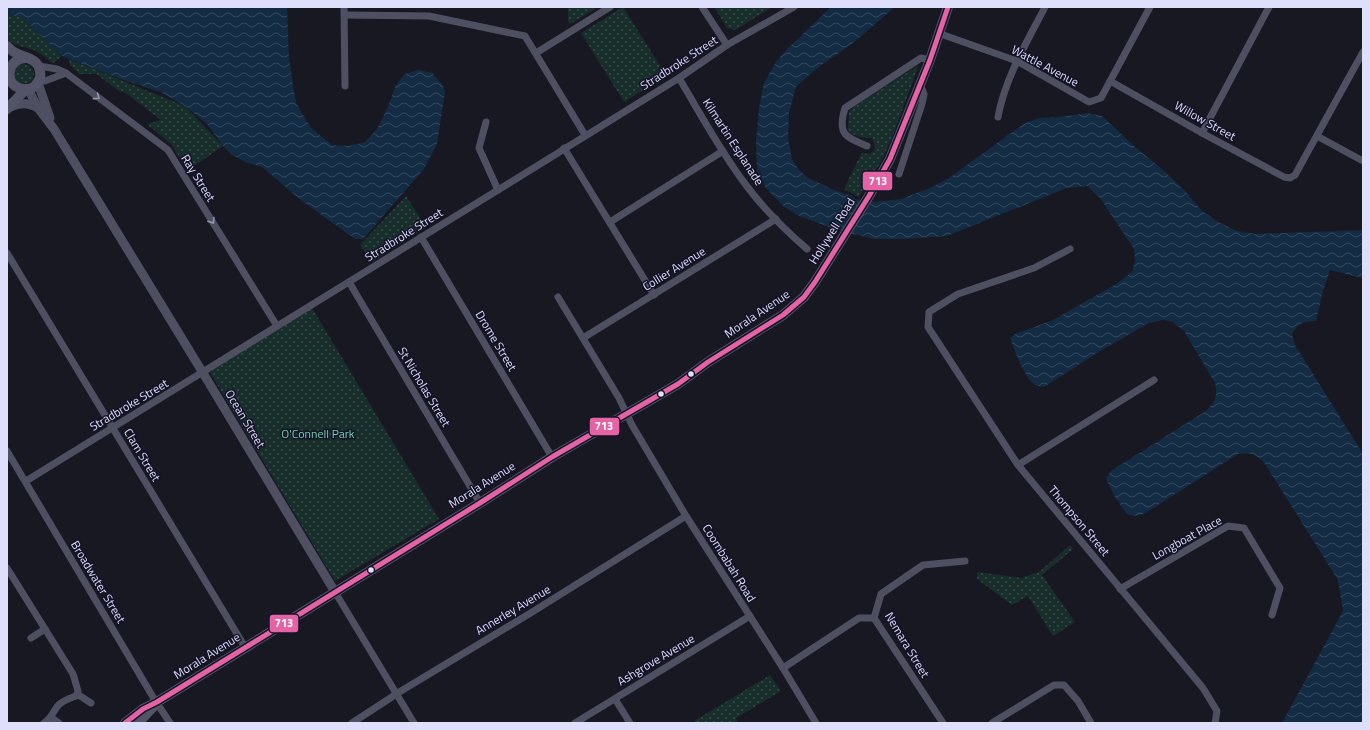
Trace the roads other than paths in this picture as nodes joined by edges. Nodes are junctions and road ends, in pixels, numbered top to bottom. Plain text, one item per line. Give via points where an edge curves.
1 (344, 7) edge
2 (610, 7) edge
3 (702, 7) edge
4 (794, 7) edge
5 (948, 7) edge
6 (1045, 7) edge
7 (1150, 7) edge
8 (1269, 7) edge
9 (345, 15) junction
10 (938, 33) junction
11 (727, 45) junction
12 (7, 46) edge
13 (1363, 52) edge
14 (536, 53) junction
15 (27, 58) junction
16 (930, 60) junction
17 (1017, 61) junction
18 (39, 66) junction
19 (66, 73) junction
20 (8, 74) edge
21 (678, 78) junction
22 (1110, 81) junction
23 (38, 82) junction
24 (920, 84) junction
25 (345, 86) dead end
26 (27, 89) junction
27 (38, 108) junction
28 (8, 109) edge
29 (998, 117) dead end
30 (486, 122) dead end
31 (54, 129) junction
32 (1202, 133) junction
33 (586, 135) junction
34 (1317, 136) junction
35 (867, 146) dead end
36 (564, 148) junction
37 (723, 151) junction
38 (1363, 161) edge
39 (900, 174) dead end
40 (498, 190) junction
41 (776, 219) junction
42 (610, 222) junction
43 (421, 237) junction
44 (807, 249) dead end
45 (1070, 250) dead end
46 (7, 253) edge
47 (349, 282) junction
48 (815, 282) joint
49 (654, 294) junction
50 (558, 297) dead end
51 (277, 326) junction
52 (583, 338) junction
53 (203, 373) junction
54 (1154, 380) dead end
55 (627, 414) junction
56 (113, 428) junction
57 (7, 451) edge
58 (552, 457) junction
59 (1018, 465) junction
60 (26, 481) junction
61 (480, 503) junction
62 (686, 516) junction
63 (966, 561) dead end
64 (7, 568) edge
65 (10, 577) edge
66 (1120, 589) junction
67 (335, 592) junction
68 (1272, 615) dead end
69 (750, 616) junction
70 (874, 618) junction
71 (45, 629) junction
72 (31, 638) dead end
73 (245, 647) junction
74 (783, 668) junction
75 (77, 694) junction
76 (397, 695) junction
77 (615, 699) junction
78 (157, 702) junction
79 (91, 703) dead end
80 (53, 720) edge
81 (44, 723) edge
82 (59, 723) edge
83 (125, 723) edge
84 (138, 723) edge
85 (170, 723) edge
86 (352, 723) edge
87 (414, 723) edge
88 (575, 723) edge
89 (630, 723) edge
90 (816, 723) edge
91 (943, 723) edge
92 (992, 723) edge
93 (1091, 723) edge
94 (1215, 723) edge

1 - 9 street
2 - 14 street
3 - 11 street
4 - 11 street, Stradbroke Street
5 - 10 main road, Hollywell Road
6 - 17 street
7 - 22 street, Wattle Avenue
8 - 32 street
9 - 14 street via 430,16 525,36
9 - 25 street
10 - 16 main road, Hollywell Road
10 - 17 street, Wattle Avenue
11 - 21 street, Stradbroke Street
12 - 15 main road via 13,52
13 - 34 street
14 - 33 street
15 - 18 main road via 34,60
15 - 20 main road via 16,61
16 - 24 main road, Hollywell Road
16 - 35 street via 921,58 845,108 843,133 848,138
17 - 22 street, Wattle Avenue via 1089,102 1100,98
17 - 29 street
18 - 19 street, Ray Street
18 - 23 main road via 41,74
19 - 23 street
19 -> 51 street, Ray Street via 168,150
20 - 26 main road via 14,85
21 - 33 street, Stradbroke Street
21 - 37 street, Kilmartin Esplanade
22 - 32 street, Willow Street
23 - 26 main road
23 - 31 street, Ocean Street
24 - 39 street, Hollywell Road via 924,94 922,104
24 - 48 main road, Hollywell Road via 890,159
26 - 27 street, Ocean Street
26 - 28 main road
27 - 28 street via 22,103
27 - 31 street, Ocean Street
30 - 40 street via 478,148
31 - 53 street, Ocean Street
32 - 34 street, Willow Street via 1290,178 1295,175
33 - 36 street, Stradbroke Street
34 - 38 street
36 - 40 street, Stradbroke Street
36 - 42 street
37 - 41 street, Kilmartin Esplanade via 746,185
37 - 42 street
40 - 43 street, Stradbroke Street
41 - 44 street, Kilmartin Esplanade
41 - 49 street, Collier Avenue
42 - 49 street
43 - 47 street, Stradbroke Street
43 - 58 street, Drome Street
45 - 59 street, Thompson Street via 1034,268 958,294 929,312 928,327
46 - 56 street, Clam Street
47 - 51 street, Stradbroke Street
47 - 61 street, St Nicholas Street
48 - 55 main road, Morala Avenue via 804,297 775,320 678,384
49 - 52 street, Collier Avenue
50 - 52 street, Coombabah Road
51 - 53 street, Stradbroke Street
52 - 55 street, Coombabah Road
53 - 56 street, Stradbroke Street
53 - 67 street, Ocean Street
54 - 59 street
55 - 58 main road, Morala Avenue
55 - 62 street, Coombabah Road
56 - 60 street, Stradbroke Street
56 - 73 street, Clam Street
57 - 60 street, Broadwater Street
58 - 61 main road, Morala Avenue
59 - 66 street, Thompson Street
60 - 78 street, Broadwater Street
61 - 67 main road, Morala Avenue
62 - 69 street, Coombabah Road
62 - 76 street, Annerley Avenue
63 - 70 street, Nemara Street via 923,565 882,594
64 - 65 street
65 - 71 street
66 - 68 street, Longboat Place via 1228,526 1244,528 1280,588
66 - 94 street, Thompson Street via 1203,688 1217,711
67 - 73 main road, Morala Avenue
67 - 76 street, Ocean Street
69 - 74 street, Coombabah Road
69 - 77 street, Ashgrove Avenue
70 - 74 street via 859,618
70 - 91 street, Nemara Street
71 - 72 street
71 - 75 street via 73,674
73 - 78 main road, Morala Avenue
74 - 90 street, Coombabah Road
75 - 79 street
75 - 80 street via 61,702
76 - 86 street, Annerley Avenue
76 - 87 street, Ocean Street
77 - 88 street, Ashgrove Avenue
77 - 89 street
78 - 83 main road, Morala Avenue via 143,708
78 - 84 main road, Morala Avenue
78 - 85 street, Broadwater Street
80 - 81 street
80 - 82 street
92 - 93 street via 1054,685 1064,685 1078,701

